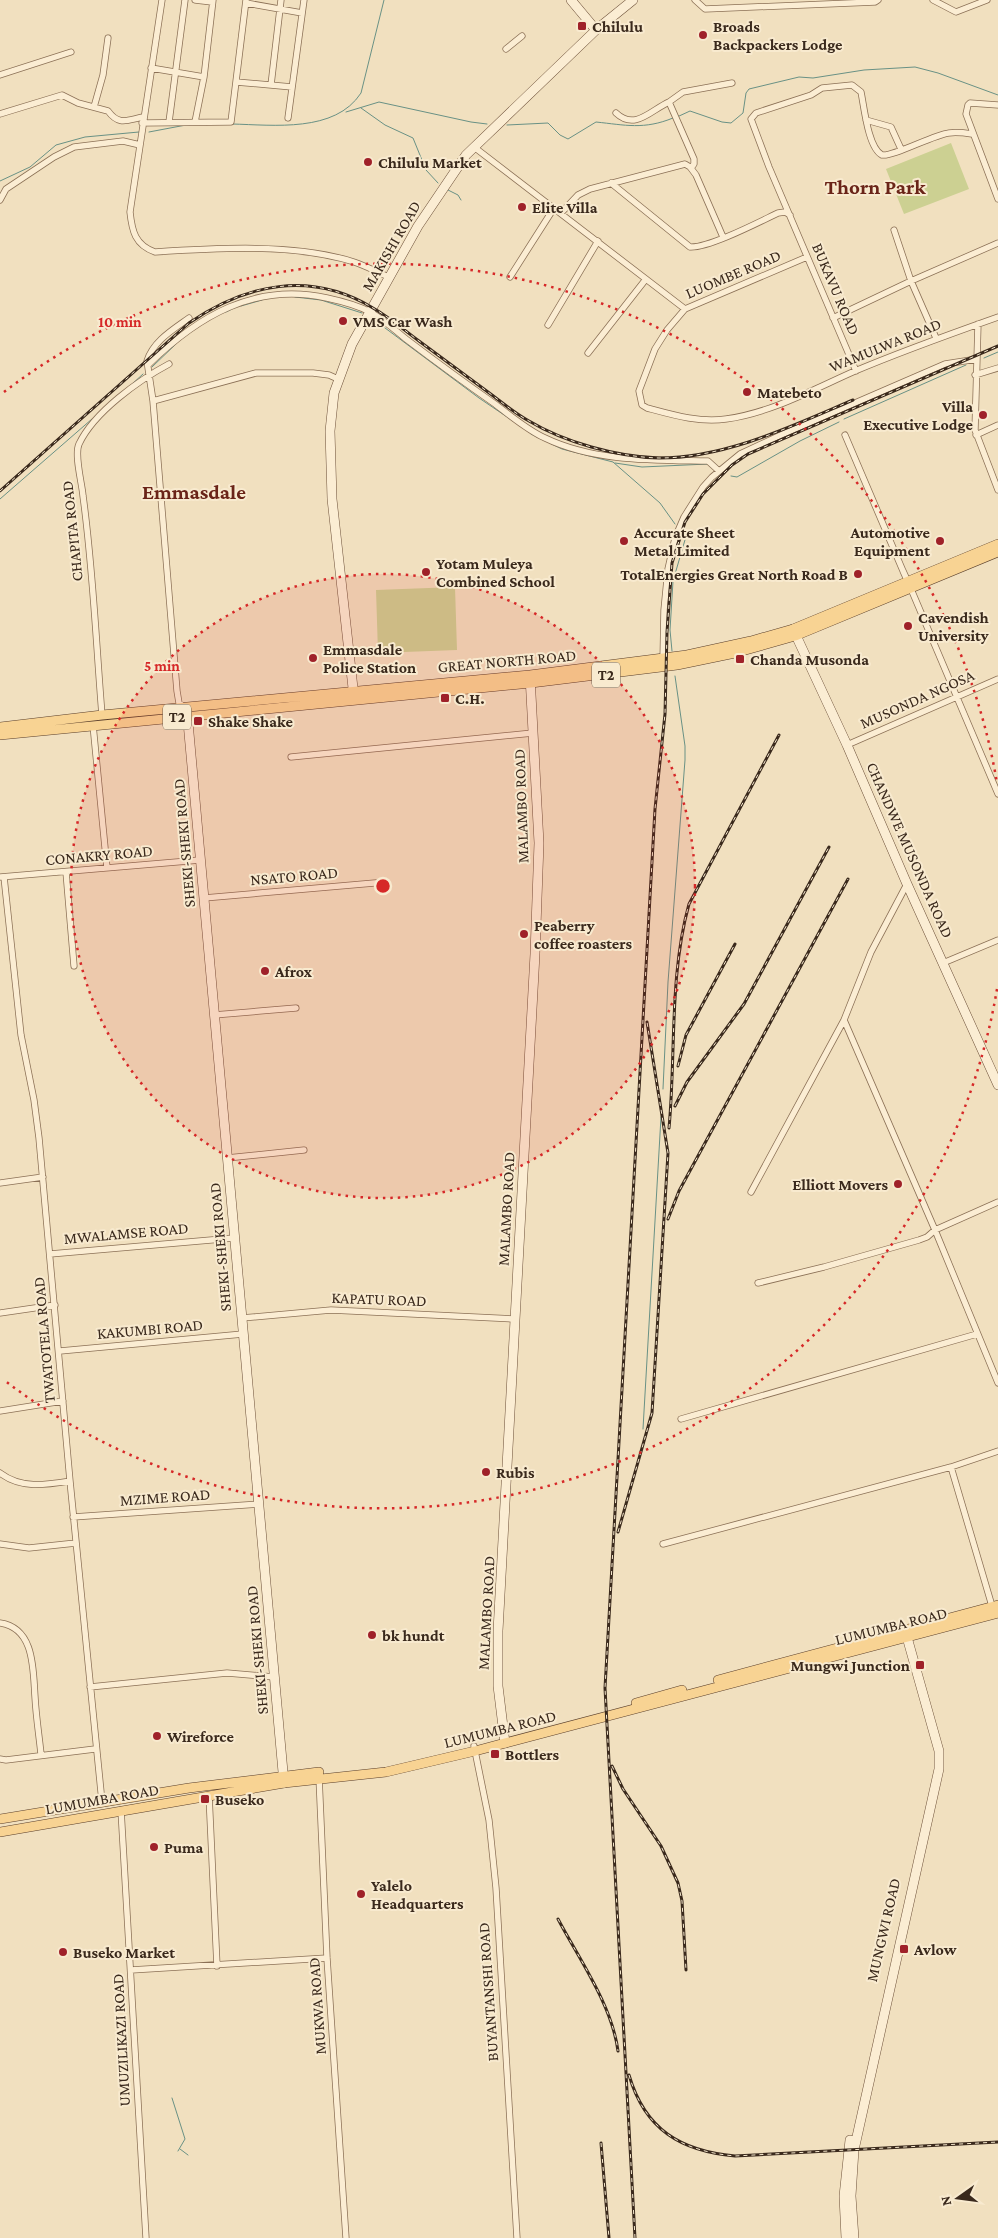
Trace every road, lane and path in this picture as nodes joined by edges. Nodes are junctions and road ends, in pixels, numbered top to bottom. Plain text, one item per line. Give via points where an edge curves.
1 (162, 0) edge
2 (185, 0) edge
3 (195, 0) edge
4 (281, 0) edge
5 (304, 0) edge
6 (571, 0) edge
7 (633, 0) edge
8 (695, 0) edge
9 (878, 0) edge
10 (933, 0) edge
11 (987, 0) edge
12 (213, 1) edge
13 (246, 2) edge
14 (280, 9) junction
15 (302, 13) junction
16 (596, 30) junction
17 (522, 36) dead end
18 (108, 38) dead end
19 (506, 49) dead end
20 (71, 52) dead end
21 (151, 68) junction
22 (174, 71) junction
23 (0, 75) edge
24 (204, 76) junction
25 (236, 82) junction
26 (732, 83) dead end
27 (271, 85) junction
28 (292, 87) junction
29 (668, 102) junction
30 (996, 105) edge
31 (94, 107) junction
32 (616, 113) dead end
33 (0, 114) edge
34 (288, 118) dead end
35 (143, 120) junction
36 (866, 120) junction
37 (169, 122) junction
38 (195, 122) junction
39 (972, 134) junction
40 (140, 145) junction
41 (474, 147) junction
42 (901, 149) junction
43 (691, 168) junction
44 (611, 183) junction
45 (998, 199) edge
46 (0, 200) edge
47 (554, 208) junction
48 (561, 213) junction
49 (791, 217) junction
50 (894, 230) dead end
51 (723, 237) junction
52 (598, 241) junction
53 (998, 244) edge
54 (807, 257) junction
55 (389, 277) junction
56 (510, 277) dead end
57 (646, 279) junction
58 (911, 281) junction
59 (685, 309) junction
60 (370, 312) junction
61 (998, 317) edge
62 (189, 318) dead end
63 (833, 318) junction
64 (978, 324) junction
65 (548, 325) dead end
66 (936, 338) junction
67 (588, 353) dead end
68 (977, 359) junction
69 (169, 364) dead end
70 (148, 365) junction
71 (998, 368) edge
72 (856, 371) junction
73 (151, 375) junction
74 (976, 375) junction
75 (338, 379) junction
76 (153, 401) junction
77 (640, 403) joint
78 (998, 425) edge
79 (845, 435) dead end
80 (976, 435) junction
81 (719, 471) junction
82 (998, 490) edge
83 (998, 544) edge
84 (998, 552) edge
85 (909, 585) junction
86 (794, 633) junction
87 (663, 660) junction
88 (530, 679) junction
89 (998, 679) edge
90 (354, 695) junction
91 (957, 696) junction
92 (187, 712) junction
93 (102, 715) junction
94 (93, 725) junction
95 (0, 727) edge
96 (533, 733) junction
97 (0, 735) edge
98 (847, 745) junction
99 (291, 757) dead end
100 (998, 794) edge
101 (200, 860) junction
102 (107, 868) junction
103 (66, 872) junction
104 (2, 877) edge
105 (386, 882) dead end
106 (907, 884) junction
107 (204, 898) junction
108 (998, 940) edge
109 (943, 963) junction
110 (74, 966) dead end
111 (296, 1008) dead end
112 (214, 1015) junction
113 (844, 1020) junction
114 (995, 1072) edge
115 (998, 1085) edge
116 (304, 1150) dead end
117 (227, 1158) junction
118 (43, 1177) junction
119 (0, 1183) edge
120 (751, 1192) dead end
121 (998, 1202) edge
122 (935, 1230) junction
123 (234, 1238) junction
124 (50, 1254) junction
125 (758, 1283) dead end
126 (55, 1305) junction
127 (0, 1313) edge
128 (242, 1318) junction
129 (515, 1319) junction
130 (243, 1334) junction
131 (977, 1334) junction
132 (60, 1351) junction
133 (998, 1384) edge
134 (63, 1401) junction
135 (0, 1411) edge
136 (681, 1419) dead end
137 (998, 1451) edge
138 (950, 1467) junction
139 (0, 1473) edge
140 (70, 1481) junction
141 (258, 1504) junction
142 (73, 1517) junction
143 (76, 1543) junction
144 (0, 1544) edge
145 (663, 1544) dead end
146 (996, 1608) edge
147 (0, 1623) edge
148 (903, 1634) junction
149 (274, 1677) junction
150 (90, 1687) junction
151 (504, 1741) junction
152 (95, 1749) junction
153 (475, 1749) junction
154 (41, 1754) junction
155 (0, 1759) edge
156 (318, 1775) junction
157 (284, 1779) junction
158 (209, 1795) junction
159 (102, 1802) junction
160 (121, 1810) junction
161 (0, 1819) edge
162 (0, 1832) edge
163 (327, 1958) junction
164 (217, 1966) junction
165 (131, 1970) junction
166 (146, 2238) edge
167 (346, 2238) edge
168 (517, 2238) edge
169 (846, 2238) edge
170 (854, 2238) edge

1 - 21 street
2 - 22 street
3 - 12 street
4 - 14 street
5 - 15 street
6 - 16 street
7 - 16 street, MAKISHI ROAD
8 - 9 street via 705,9
10 - 11 street via 956,12
12 - 24 street
13 - 14 street
13 - 25 street
14 - 15 street
14 - 27 street
15 - 28 street
16 - 41 street, MAKISHI ROAD
17 - 19 street
18 - 31 street via 104,75
20 - 23 street
21 - 22 street
21 - 35 street
22 - 24 street
22 - 37 street
24 - 38 street
25 - 27 street
25 - 38 street via 231,122
26 - 29 street via 683,92
27 - 28 street
28 - 34 street
29 - 32 street via 638,120 627,120
29 - 43 street via 694,160
30 - 39 street via 968,105 966,114
31 - 33 street via 62,95
31 - 35 street via 108,111 119,121
35 - 37 street
35 - 40 street
36 - 42 street via 890,127
36 - 42 street via 879,153 889,155
36 - 49 street, BUKAVU ROAD via 861,92 849,85 822,88 756,113 751,119
37 - 38 street
39 - 42 street via 949,133
39 - 45 street
40 - 46 street via 123,141 74,147 6,189
40 - 55 street via 130,212 137,242 146,249 156,252 243,248 304,252 353,262
41 - 47 street
41 - 55 street, MAKISHI ROAD via 455,168
43 - 44 street via 685,164 677,165
43 - 51 street
44 - 48 street via 578,195
44 - 51 street via 687,246 696,247
47 - 48 street
47 - 56 street
48 - 52 street
49 - 51 street via 782,212
49 - 54 street, BUKAVU ROAD
50 - 58 street
52 - 57 street
52 - 65 street
53 - 58 street
54 - 59 street, LUOMBE ROAD
54 - 63 street, BUKAVU ROAD
55 - 60 street, MAKISHI ROAD
57 - 59 street
57 - 67 street
58 - 63 street
58 - 66 street
59 - 77 street, LUOMBE ROAD via 654,349 639,391
60 - 70 street via 340,300 313,295 268,295 241,302 202,321
60 - 75 street, MAKISHI ROAD
60 - 81 street via 544,438 589,452 641,460 708,461
61 - 64 street, WAMULWA ROAD
62 - 70 street via 158,343 149,354
63 - 72 street, BUKAVU ROAD
64 - 66 street, WAMULWA ROAD
64 - 68 street
66 - 72 street, WAMULWA ROAD
68 - 74 street
68 - 81 street via 945,364 781,434 740,454
69 - 73 street, CHAPITA ROAD
70 - 73 street
71 - 74 street
72 - 77 street, WAMULWA ROAD via 767,408 726,419 668,414
73 - 76 street
73 - 93 street, CHAPITA ROAD via 110,406 78,445
74 - 80 street
75 - 76 street via 329,374 256,373
75 - 90 street, MAKISHI ROAD via 330,417 331,475
76 - 92 street via 177,691 181,706
78 - 80 street
79 - 85 street
80 - 82 street
81 - 87 street via 703,487 675,538 668,568
83 - 85 main road, GREAT NORTH ROAD / T2
84 - 85 main road, GREAT NORTH ROAD / T2 via 941,576
85 - 86 main road, GREAT NORTH ROAD / T2
85 - 91 street
86 - 87 main road, GREAT NORTH ROAD / T2
86 - 88 main road, GREAT NORTH ROAD / T2 via 735,653 678,665
86 - 98 street, CHANDWE MUSONDA ROAD
87 - 88 main road, GREAT NORTH ROAD / T2
88 - 90 main road, GREAT NORTH ROAD / T2
88 - 96 street, MALAMBO ROAD
89 - 91 street, MUSONDA NGOSA
90 - 92 main road, GREAT NORTH ROAD / T2
91 - 98 street, MUSONDA NGOSA
91 - 100 street
92 - 93 main road, GREAT NORTH ROAD / T2
92 - 94 main road, GREAT NORTH ROAD / T2
92 - 101 street, SHEKI-SHEKI ROAD
93 - 95 main road, GREAT NORTH ROAD / T2
94 - 97 main road, GREAT NORTH ROAD / T2
94 - 102 street
96 - 99 street
96 - 129 street, MALAMBO ROAD via 539,852
98 - 106 street, CHANDWE MUSONDA ROAD
101 - 102 street, CONAKRY ROAD
101 - 107 street, SHEKI-SHEKI ROAD
102 - 103 street, CONAKRY ROAD
103 - 104 street, CONAKRY ROAD
103 - 110 street
104 - 118 street, TWATOTELA ROAD via 21,1035 34,1100
105 - 107 street, NSATO ROAD
106 - 109 street, CHANDWE MUSONDA ROAD
106 - 113 street via 871,952
107 - 112 street, SHEKI-SHEKI ROAD
108 - 109 street
109 - 114 street, CHANDWE MUSONDA ROAD
111 - 112 street
112 - 117 street, SHEKI-SHEKI ROAD
113 - 120 street
113 - 122 street
114 - 115 street, CHANDWE MUSONDA ROAD
116 - 117 street
117 - 123 street, SHEKI-SHEKI ROAD
118 - 119 street
118 - 124 street, TWATOTELA ROAD
121 - 122 street
122 - 125 street via 920,1240
122 - 131 street
123 - 124 street, MWALAMSE ROAD
123 - 128 street, SHEKI-SHEKI ROAD
124 - 126 street, TWATOTELA ROAD
126 - 127 street
126 - 132 street, TWATOTELA ROAD
128 - 129 street, KAPATU ROAD via 331,1310
128 - 130 street, SHEKI-SHEKI ROAD
129 - 151 street, MALAMBO ROAD via 498,1649
130 - 132 street, KAKUMBI ROAD
130 - 141 street, SHEKI-SHEKI ROAD
131 - 133 street
131 - 136 street
132 - 134 street, TWATOTELA ROAD
134 - 135 street
134 - 140 street, TWATOTELA ROAD
137 - 138 street
138 - 145 street
138 - 146 street
139 - 140 street via 21,1484
140 - 142 street, TWATOTELA ROAD
141 - 142 street, MZIME ROAD
141 - 149 street, SHEKI-SHEKI ROAD
142 - 143 street, TWATOTELA ROAD
143 - 144 street via 29,1548
143 - 150 street, TWATOTELA ROAD
146 - 148 main road, LUMUMBA ROAD
147 - 154 street via 19,1632 31,1656
148 - 151 main road, LUMUMBA ROAD
148 - 169 street, MUNGWI ROAD via 934,1754 934,1770 848,2150 844,2196
148 - 170 street, MUNGWI ROAD via 939,1752 939,1769 854,2150 851,2196
149 - 150 street via 227,1673
149 - 157 street, SHEKI-SHEKI ROAD
150 - 152 street, TWATOTELA ROAD
151 - 153 main road, LUMUMBA ROAD
152 - 154 street
152 - 159 street, TWATOTELA ROAD
153 - 156 main road, LUMUMBA ROAD
153 - 168 street, BUYANTANSHI ROAD via 489,1820 496,1888
154 - 155 street
156 - 157 main road, LUMUMBA ROAD
156 - 163 street, MUKWA ROAD
157 - 158 main road, LUMUMBA ROAD
157 - 159 main road, LUMUMBA ROAD
158 - 160 main road, LUMUMBA ROAD
158 - 164 street
159 - 161 main road, LUMUMBA ROAD
160 - 162 main road, LUMUMBA ROAD
160 - 165 street, UMUZILIKAZI ROAD
163 - 164 street
163 - 167 street, MUKWA ROAD
164 - 165 street
165 - 166 street, UMUZILIKAZI ROAD

